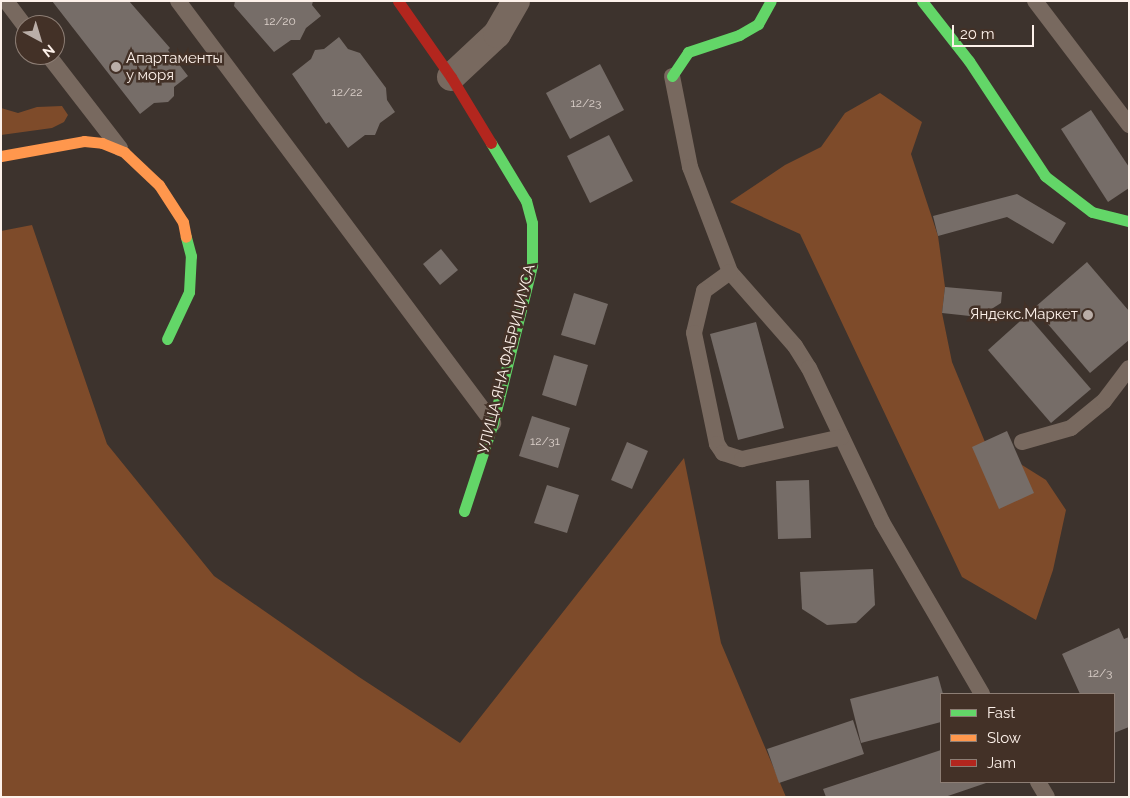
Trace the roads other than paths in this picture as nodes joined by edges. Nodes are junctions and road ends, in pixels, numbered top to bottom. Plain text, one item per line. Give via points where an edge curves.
1 (6, 1) edge
2 (178, 1) edge
3 (398, 1) edge
4 (516, 1) edge
5 (772, 1) edge
6 (922, 1) edge
7 (1035, 1) edge
8 (17, 15) edge
9 (56, 65) edge
10 (672, 76) joint
11 (451, 77) junction
12 (1129, 125) edge
13 (124, 152) junction
14 (1, 156) edge
15 (1129, 221) edge
16 (730, 272) junction
17 (167, 339) dead end
18 (1129, 368) edge
19 (493, 423) junction
20 (842, 437) junction
21 (1022, 442) dead end
22 (464, 511) dead end
23 (981, 693) edge
24 (1039, 783) edge
25 (1047, 797) edge

1 - 8 lane
2 - 19 lane
3 - 11 street, УЛИЦА ЯНА ФАБРИЦИУСА
4 - 11 street via 497,34
5 - 10 street via 758,24 739,35 688,52
6 - 15 street via 969,60 1045,176 1092,212
7 - 12 lane
9 - 13 lane
10 - 16 lane via 690,167
11 - 19 street, УЛИЦА ЯНА ФАБРИЦИУСА via 526,201 532,223 532,266
13 - 14 street via 102,143 84,141
13 - 17 street via 159,185 183,222 189,247 189,292
16 - 20 lane via 795,346 810,368
16 - 20 lane via 704,291 694,333 717,444 723,453 742,459
18 - 21 lane via 1104,400 1071,428
19 - 22 street, УЛИЦА ЯНА ФАБРИЦИУСА
20 - 23 lane via 882,522
24 - 25 lane

